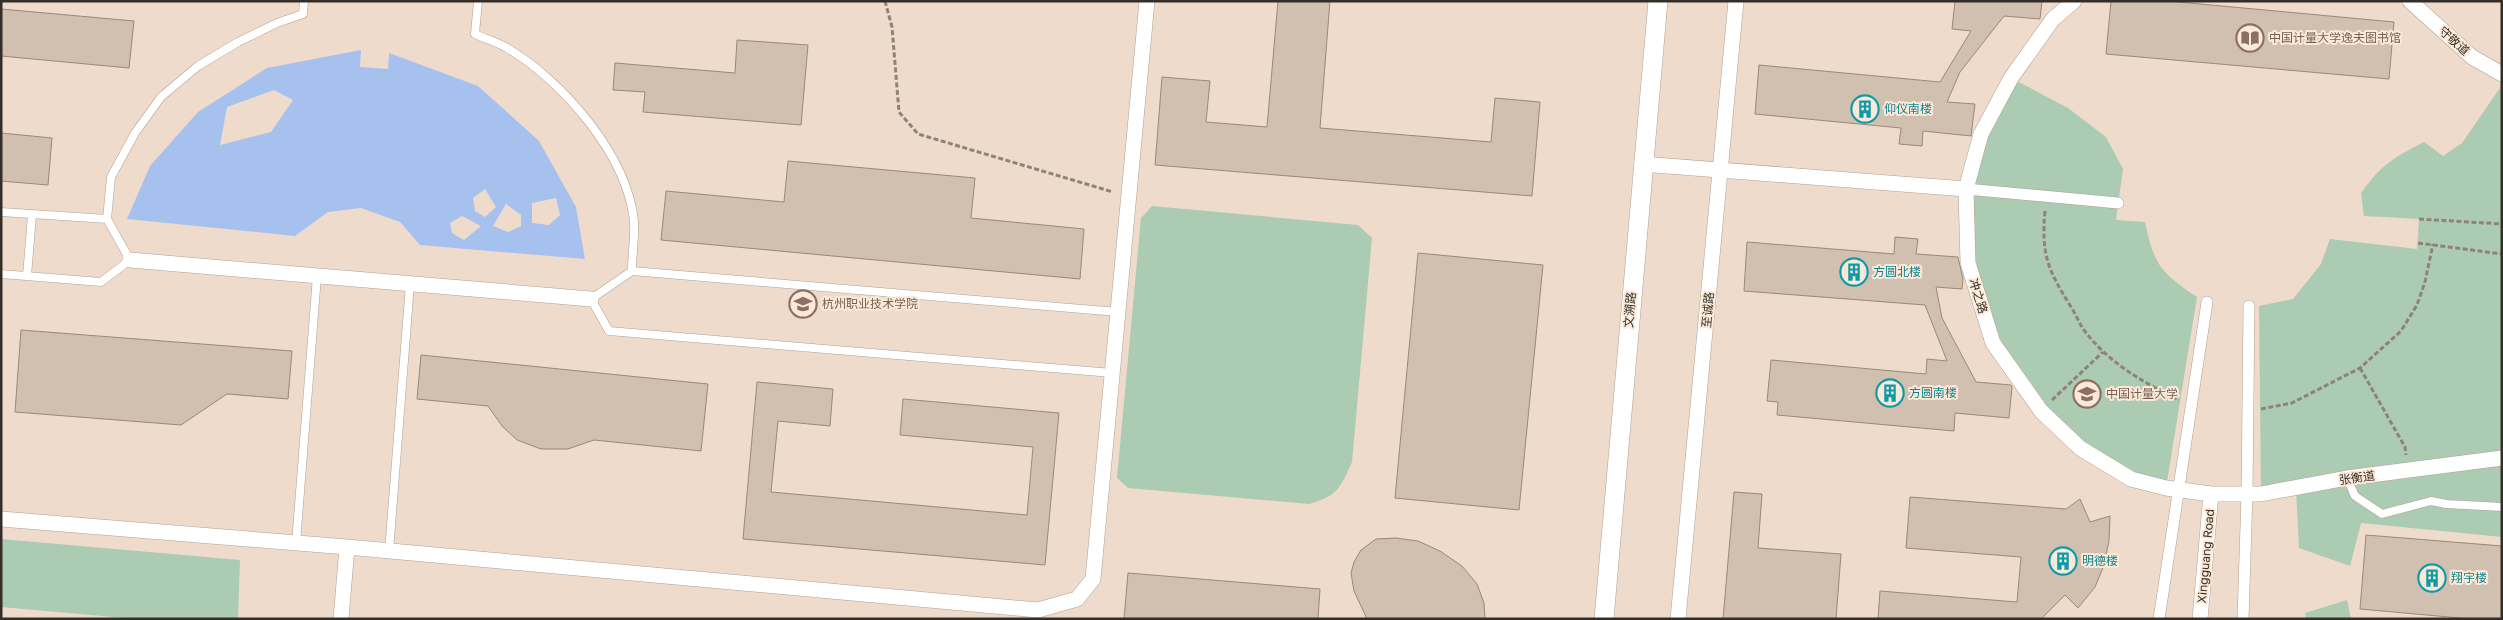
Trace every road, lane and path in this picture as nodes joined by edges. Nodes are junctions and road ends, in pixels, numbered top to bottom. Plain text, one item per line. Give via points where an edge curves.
1 (304, 1) edge
2 (478, 1) edge
3 (885, 1) edge
4 (1147, 1) edge
5 (1658, 1) edge
6 (1736, 1) edge
7 (2074, 1) edge
8 (2410, 1) edge
9 (2502, 74) edge
10 (1642, 164) junction
11 (1721, 171) junction
12 (1966, 189) junction
13 (1128, 197) junction
14 (2046, 198) junction
15 (2118, 203) dead end
16 (1, 212) edge
17 (32, 214) junction
18 (106, 219) junction
19 (2419, 219) dead end
20 (2502, 224) edge
21 (2418, 243) dead end
22 (2433, 244) junction
23 (2502, 254) edge
24 (130, 260) junction
25 (632, 271) junction
26 (1, 274) edge
27 (26, 276) junction
28 (317, 276) junction
29 (410, 284) junction
30 (591, 299) junction
31 (2207, 302) dead end
32 (2249, 306) dead end
33 (1118, 312) junction
34 (2103, 352) junction
35 (2360, 368) junction
36 (1112, 373) junction
37 (2192, 406) junction
38 (2041, 411) junction
39 (2248, 412) junction
40 (2502, 458) edge
41 (2406, 471) junction
42 (2347, 478) junction
43 (2180, 490) junction
44 (2211, 494) junction
45 (2247, 494) junction
46 (2502, 507) edge
47 (1, 520) edge
48 (296, 543) junction
49 (347, 547) junction
50 (389, 551) junction
51 (340, 619) edge
52 (1604, 619) edge
53 (1678, 619) edge
54 (2159, 619) edge
55 (2200, 619) edge
56 (2242, 619) edge

1 - 18 lane via 303,14 238,42 198,66 161,97 135,133 111,177
2 - 25 lane via 475,34 507,48 560,89 604,142 625,185 634,222
3 - 13 path via 892,27 899,112 918,134
4 - 13 street
5 - 10 street, 文溯路
6 - 11 street, 至诚路
7 - 12 street, 冲之路 via 2053,19 2011,78 1981,134
8 - 9 street, 守敬道 via 2472,57
10 - 11 street
10 - 52 street, 文溯路
11 - 12 street
11 - 53 street, 至诚路
12 - 14 street
12 - 38 street, 冲之路 via 1968,263 1993,343
13 - 33 street
14 - 15 street
14 - 34 path via 2043,234 2046,263 2086,332
16 - 17 lane
17 - 18 lane
17 - 27 lane
18 - 24 lane
19 - 20 path
21 - 22 path
22 - 23 path
22 - 35 path via 2417,305 2401,331
24 - 27 lane via 101,282
24 - 28 street
25 - 30 lane
25 - 33 lane
26 - 27 lane
28 - 29 street
28 - 48 lane
29 - 30 street
29 - 50 lane
30 - 36 lane via 609,331
31 - 37 street
32 - 39 street
33 - 36 street
34 - 37 path via 2130,374
34 - 38 path
35 - 39 path via 2292,403
35 - 41 path via 2405,447
36 - 50 street via 1094,578 1077,599 1038,610
37 - 43 street
38 - 43 street, 冲之路 via 2080,448 2131,479
39 - 45 street
40 - 41 street, 张衡道
41 - 42 street, 张衡道
42 - 45 street, 张衡道
42 - 46 lane via 2354,496 2382,514 2431,501
43 - 44 street, 冲之路
43 - 54 street
44 - 45 street, 张衡道
44 - 55 street, Xingguang Road
45 - 56 street
47 - 48 street
48 - 49 street
49 - 50 street
49 - 51 street

